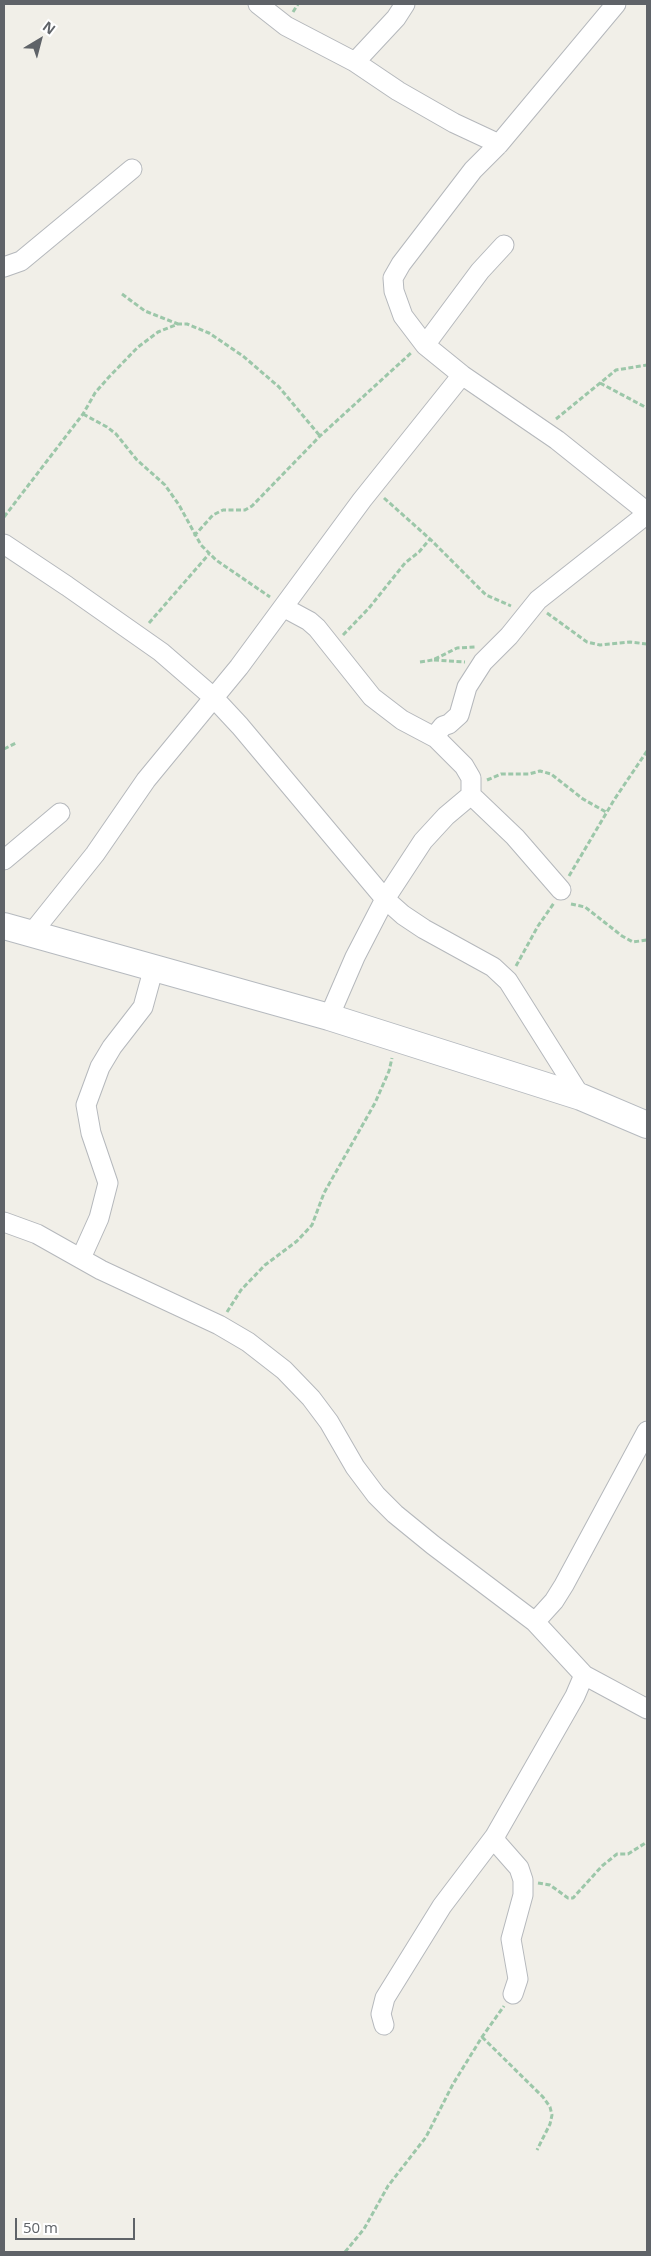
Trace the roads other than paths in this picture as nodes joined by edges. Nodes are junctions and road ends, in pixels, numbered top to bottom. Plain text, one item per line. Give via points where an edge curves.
1 (258, 4) edge
2 (406, 4) edge
3 (616, 4) edge
4 (355, 62) junction
5 (498, 144) junction
6 (132, 169) dead end
7 (504, 245) dead end
8 (4, 267) edge
9 (424, 344) junction
10 (462, 375) junction
11 (647, 513) edge
12 (4, 544) edge
13 (283, 606) junction
14 (213, 697) junction
15 (434, 737) junction
16 (471, 791) junction
17 (60, 813) dead end
18 (4, 860) edge
19 (385, 899) junction
20 (561, 901) road end
21 (4, 926) edge
22 (31, 934) junction
23 (154, 967) junction
24 (329, 1017) junction
25 (581, 1097) junction
26 (647, 1125) edge
27 (4, 1222) edge
28 (81, 1258) junction
29 (647, 1431) edge
30 (535, 1622) junction
31 (584, 1675) junction
32 (647, 1709) edge
33 (495, 1836) junction
34 (513, 1994) road end
35 (384, 2025) dead end

1 - 4 street via 286,26
2 - 4 street
3 - 5 street
4 - 5 street via 398,91
5 - 9 street via 473,170 393,278 396,300 403,316
6 - 8 street via 21,260
7 - 9 street
9 - 10 street
10 - 11 street via 589,464
10 - 13 street
11 - 15 street via 532,606 481,666 467,688 459,715
12 - 14 street via 139,637 190,675
13 - 14 street via 258,643
13 - 15 street via 309,621 372,697 402,720
14 - 19 street
14 - 22 street via 146,780 95,854
15 - 16 street via 464,766 471,778
16 - 19 street via 428,835
16 - 20 street via 515,837
17 - 18 street
19 - 24 street
19 - 25 street via 424,929 493,967 508,981
21 - 22 street
22 - 23 street
23 - 24 street
23 - 28 street via 143,1007 100,1067 86,1105 91,1133 108,1183
24 - 25 street
25 - 26 street
27 - 28 street via 37,1234
28 - 30 street via 219,1325 248,1342 284,1370 329,1422 376,1495 433,1545
29 - 30 street via 564,1585
30 - 31 street
31 - 32 street
31 - 33 street via 576,1696
33 - 34 street via 497,1843 519,1868 523,1885 511,1939 518,1979
33 - 35 street via 442,1906 385,1998 381,2014

